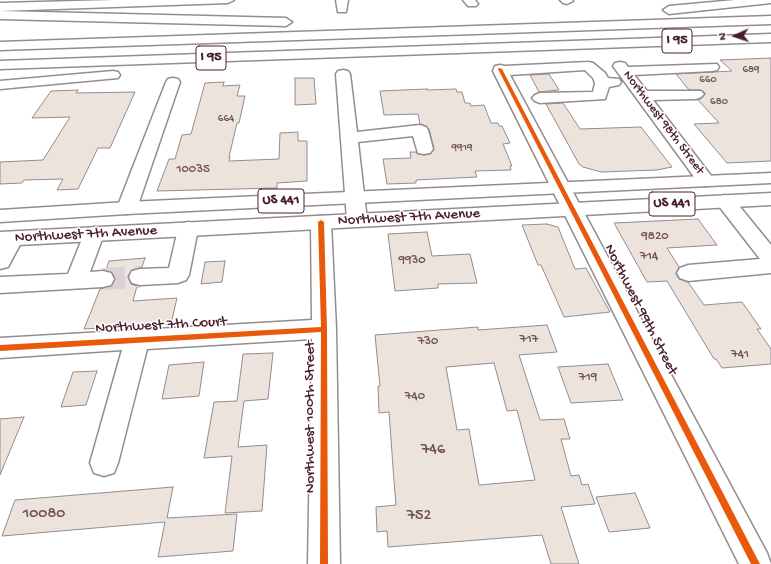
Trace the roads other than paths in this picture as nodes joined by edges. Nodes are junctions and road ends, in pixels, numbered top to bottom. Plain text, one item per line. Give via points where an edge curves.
1 (204, 0) edge
2 (228, 0) edge
3 (771, 0) edge
4 (63, 2) edge
5 (0, 7) edge
6 (660, 10) dead end
7 (771, 12) edge
8 (636, 13) dead end
9 (0, 15) edge
10 (566, 19) junction
11 (771, 20) edge
12 (302, 22) dead end
13 (326, 23) dead end
14 (413, 24) junction
15 (771, 29) edge
16 (0, 37) edge
17 (771, 38) edge
18 (583, 45) junction
19 (0, 46) edge
20 (771, 48) edge
21 (422, 50) junction
22 (0, 56) edge
23 (0, 65) edge
24 (712, 67) dead end
25 (625, 72) junction
26 (343, 74) dead end
27 (173, 82) dead end
28 (602, 83) junction
29 (0, 85) edge
30 (526, 89) junction
31 (698, 100) dead end
32 (648, 102) junction
33 (520, 108) junction
34 (349, 138) junction
35 (424, 149) dead end
36 (771, 178) edge
37 (706, 181) junction
38 (355, 197) junction
39 (568, 199) junction
40 (771, 199) edge
41 (725, 201) junction
42 (204, 205) junction
43 (128, 208) junction
44 (0, 216) edge
45 (357, 220) junction
46 (321, 222) junction
47 (188, 229) junction
48 (94, 234) junction
49 (6, 239) edge
50 (771, 259) edge
51 (0, 262) edge
52 (771, 266) edge
53 (688, 273) dead end
54 (140, 277) tunnel mouth
55 (103, 279) tunnel mouth
56 (76, 281) junction
57 (0, 285) edge
58 (324, 329) junction
59 (137, 340) junction
60 (0, 348) edge
61 (104, 463) dead end
62 (324, 564) edge
63 (756, 564) edge

1 - 2 main road
1 - 4 main road
3 - 6 main road
4 - 5 main road
7 - 10 main road, I 95
8 - 10 main road
9 - 12 main road
10 - 14 main road, I 95
11 - 19 main road
13 - 14 main road
14 - 16 main road, I 95
15 - 22 main road
17 - 18 main road, I 95
18 - 20 main road
18 - 21 main road, I 95
21 - 23 main road, I 95
21 - 29 main road
24 - 25 main road
25 - 28 main road
25 - 32 main road, Northwest 98th Street
26 - 34 main road
27 - 43 main road
28 - 30 main road via 600,96
28 - 30 main road, Northwest 99th Street via 600,76 588,66 500,70
30 - 33 main road, Northwest 99th Street
30 - 33 main road via 544,105
31 - 32 main road
32 - 37 main road, Northwest 98th Street
33 - 39 main road, Northwest 99th Street
34 - 35 main road via 420,130
34 - 38 main road
36 - 37 main road, Northwest 7th Avenue / US 441
37 - 39 main road, Northwest 7th Avenue / US 441
38 - 39 main road, Northwest 7th Avenue / US 441
38 - 42 main road, Northwest 7th Avenue / US 441
38 - 45 main road
39 - 41 main road, Northwest 7th Avenue / US 441
39 - 45 main road, Northwest 7th Avenue / US 441
39 - 63 main road, Northwest 99th Street
40 - 41 main road, Northwest 7th Avenue / US 441
41 - 50 main road
42 - 43 main road, Northwest 7th Avenue / US 441
42 - 49 main road via 166,219 52,224
43 - 44 main road, Northwest 7th Avenue / US 441
45 - 46 main road, Northwest 7th Avenue / US 441
46 - 47 main road, Northwest 7th Avenue / US 441
46 - 58 main road, Northwest 100th Street
47 - 48 main road, Northwest 7th Avenue / US 441
47 - 54 main road via 178,275
48 - 49 main road, Northwest 7th Avenue / US 441
48 - 56 main road
49 - 51 main road
52 - 53 main road
55 - 56 main road
56 - 57 main road
58 - 59 main road, Northwest 7th Court
58 - 62 main road, Northwest 100th Street
59 - 60 main road, Northwest 7th Court
59 - 61 main road

